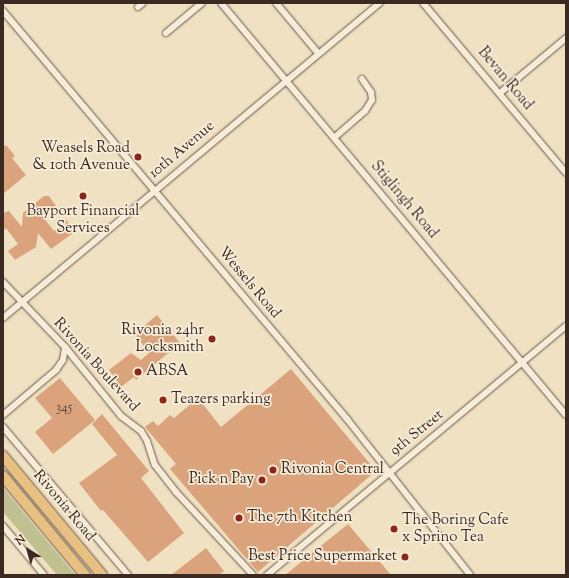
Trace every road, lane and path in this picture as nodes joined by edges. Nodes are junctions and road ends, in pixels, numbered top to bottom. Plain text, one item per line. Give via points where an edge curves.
1 (202, 3) edge
2 (221, 3) edge
3 (276, 3) edge
4 (380, 3) edge
5 (423, 3) edge
6 (3, 11) edge
7 (166, 33) dead end
8 (566, 38) edge
9 (318, 53) junction
10 (286, 80) junction
11 (362, 80) dead end
12 (500, 93) junction
13 (335, 137) junction
14 (565, 169) edge
15 (154, 190) junction
16 (3, 282) edge
17 (21, 302) junction
18 (3, 318) edge
19 (566, 326) edge
20 (66, 347) junction
21 (524, 363) junction
22 (3, 415) edge
23 (566, 415) edge
24 (3, 427) edge
25 (3, 456) edge
26 (390, 472) junction
27 (3, 476) edge
28 (3, 526) edge
29 (44, 575) edge
30 (85, 575) edge
31 (102, 575) edge
32 (128, 575) edge
33 (253, 575) edge
34 (267, 575) edge
35 (470, 575) edge

1 - 7 street
2 - 10 street, Stiglingh Road
3 - 9 street
4 - 9 street, 10th Avenue
5 - 12 street, Bevan Road
6 - 15 street, Wessels Road
8 - 12 street
9 - 10 street, 10th Avenue
10 - 13 street, Stiglingh Road
10 - 15 street, 10th Avenue
11 - 13 street via 371,92 372,100 365,111
12 - 14 street, Bevan Road
13 - 21 street, Stiglingh Road
15 - 17 street, 10th Avenue
15 - 26 street, Wessels Road
16 - 17 street, Rivonia Boulevard
17 - 18 street, 10th Avenue
17 - 20 street, Rivonia Boulevard
19 - 21 street, 9th Street
20 - 22 street via 63,360 56,370
20 - 33 street, Rivonia Boulevard via 121,416 145,436 155,465 176,492
21 - 23 street, Stiglingh Road
21 - 26 street, 9th Street
24 - 32 street
25 - 31 main road, Rivonia Road
26 - 34 street, 9th Street
26 - 35 street, Wessels Road
27 - 30 main road, Rivonia Road
28 - 29 street

